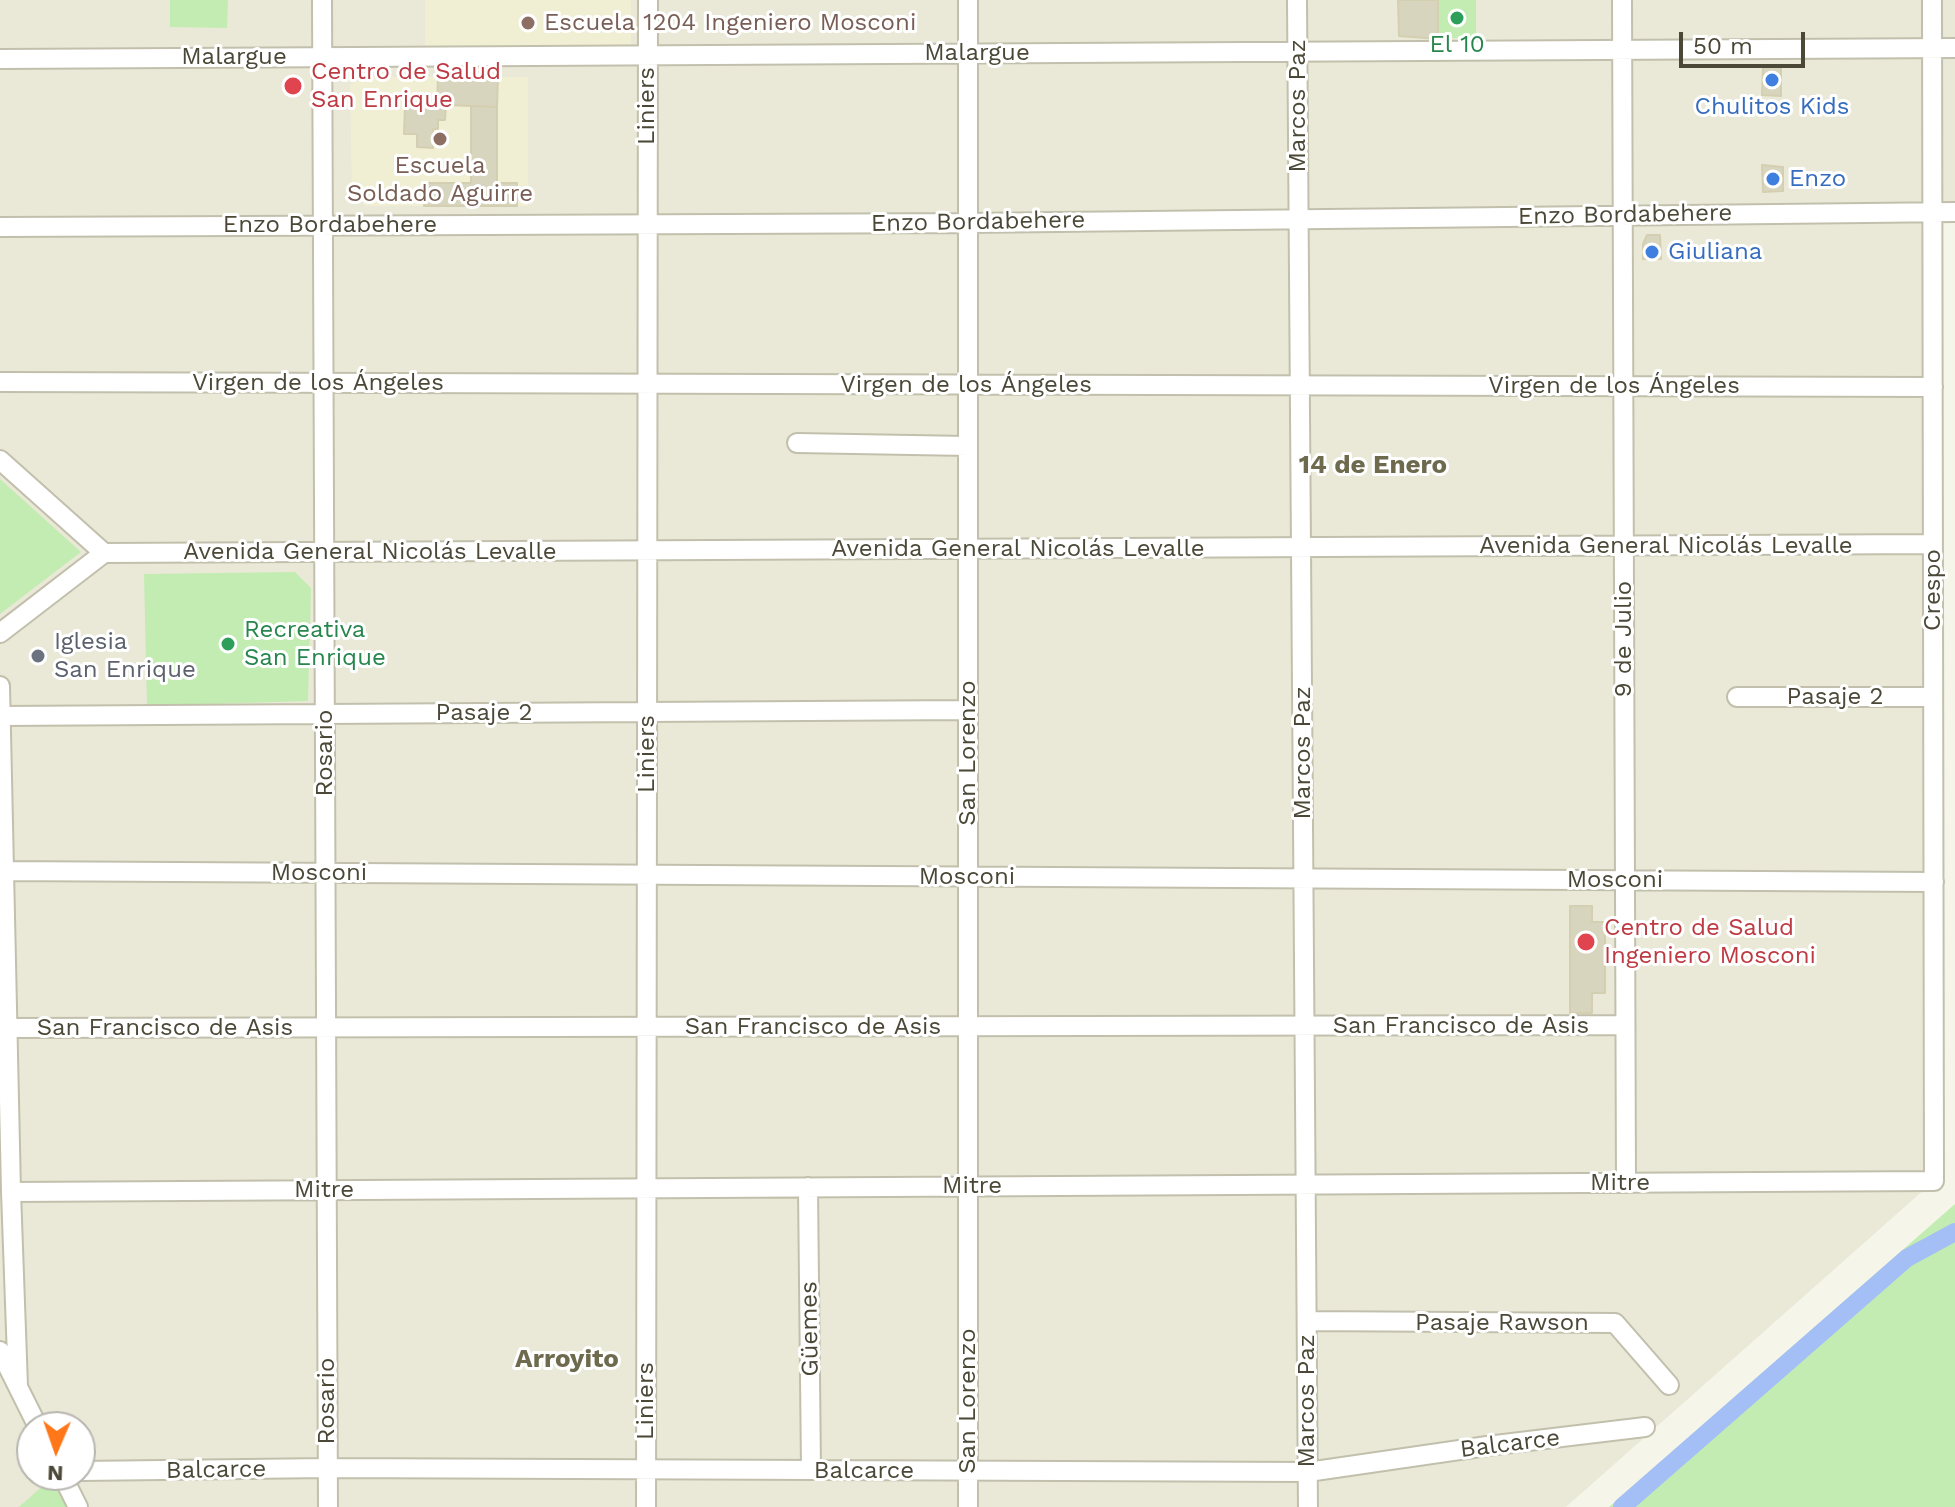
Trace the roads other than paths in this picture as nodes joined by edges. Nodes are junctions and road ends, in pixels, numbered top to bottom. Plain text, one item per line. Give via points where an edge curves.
1 (322, 0) edge
2 (648, 0) edge
3 (968, 0) edge
4 (1297, 0) edge
5 (1622, 0) edge
6 (1932, 0) edge
7 (1932, 48) junction
8 (1955, 48) edge
9 (1622, 50) junction
10 (1297, 51) junction
11 (968, 53) junction
12 (648, 55) junction
13 (322, 57) junction
14 (0, 59) edge
15 (1932, 212) junction
16 (1955, 212) edge
17 (1622, 215) junction
18 (1299, 218) junction
19 (967, 223) junction
20 (647, 224) junction
21 (323, 225) junction
22 (0, 227) edge
23 (0, 382) edge
24 (324, 383) junction
25 (647, 384) junction
26 (968, 385) junction
27 (1300, 386) junction
28 (1623, 387) junction
29 (1933, 387) junction
30 (797, 443) dead end
31 (968, 446) junction
32 (0, 460) edge
33 (1933, 544) junction
34 (1624, 546) junction
35 (1301, 547) junction
36 (968, 549) junction
37 (647, 551) junction
38 (324, 552) junction
39 (104, 553) junction
40 (0, 633) edge
41 (0, 686) edge
42 (1737, 697) dead end
43 (1933, 697) junction
44 (968, 710) junction
45 (647, 712) junction
46 (325, 714) junction
47 (0, 716) edge
48 (2, 871) edge
49 (325, 873) junction
50 (646, 875) junction
51 (968, 877) junction
52 (1303, 879) junction
53 (1625, 880) junction
54 (1934, 882) junction
55 (1625, 1025) junction
56 (968, 1026) junction
57 (1304, 1026) junction
58 (326, 1027) junction
59 (646, 1027) junction
60 (4, 1028) edge
61 (1934, 1181) joint
62 (1626, 1183) junction
63 (1306, 1184) junction
64 (968, 1186) junction
65 (808, 1187) junction
66 (646, 1188) junction
67 (327, 1190) junction
68 (11, 1192) junction
69 (1307, 1321) junction
70 (0, 1351) edge
71 (1669, 1385) dead end
72 (18, 1386) junction
73 (30, 1411) edge
74 (1645, 1427) dead end
75 (328, 1468) junction
76 (646, 1470) junction
77 (811, 1470) junction
78 (96, 1471) edge
79 (968, 1471) junction
80 (1308, 1472) junction
81 (328, 1507) edge
82 (646, 1507) edge
83 (968, 1507) edge
84 (1308, 1507) edge

1 - 13 street, Rosario
2 - 12 street, Liniers
3 - 11 street, San Lorenzo
4 - 10 street, Marcos Paz
5 - 9 street, 9 de Julio
6 - 7 street, Crespo
7 - 8 street, Malargue
7 - 9 street, Malargue
7 - 15 street, Crespo
9 - 10 street, Malargue
9 - 17 street, 9 de Julio
10 - 11 street, Malargue
10 - 18 street, Marcos Paz
11 - 12 street, Malargue
11 - 19 street, San Lorenzo
12 - 13 street, Malargue
12 - 20 street, Liniers
13 - 14 street, Malargue
13 - 21 street, Rosario
15 - 16 street, Enzo Bordabehere
15 - 17 street, Enzo Bordabehere
15 - 29 street, Crespo
17 - 18 street, Enzo Bordabehere
17 - 28 street, 9 de Julio
18 - 19 street, Enzo Bordabehere
18 - 27 street, Marcos Paz
19 - 20 street, Enzo Bordabehere
19 - 26 street, San Lorenzo
20 - 21 street, Enzo Bordabehere
20 - 25 street, Liniers
21 - 22 street, Enzo Bordabehere
21 - 24 street, Rosario
23 - 24 street, Virgen de los Ángeles
24 - 25 street, Virgen de los Ángeles
24 - 38 street, Rosario
25 - 26 street, Virgen de los Ángeles
25 - 37 street, Liniers
26 - 27 street, Virgen de los Ángeles
26 - 31 street, San Lorenzo
27 - 28 street, Virgen de los Ángeles
27 - 35 street, Marcos Paz
28 - 29 street, Virgen de los Ángeles
28 - 34 street, 9 de Julio
29 - 33 street, Crespo
30 - 31 street
31 - 36 street, San Lorenzo
32 - 39 street
33 - 34 street, Avenida General Nicolás Levalle
33 - 43 street, Crespo
34 - 35 street, Avenida General Nicolás Levalle
34 - 53 street, 9 de Julio
35 - 36 street, Avenida General Nicolás Levalle
35 - 52 street, Marcos Paz
36 - 37 street, Avenida General Nicolás Levalle
36 - 44 street, San Lorenzo
37 - 38 street, Avenida General Nicolás Levalle
37 - 45 street, Liniers
38 - 39 street, Avenida General Nicolás Levalle
38 - 46 street, Rosario
39 - 40 street
41 - 47 street
42 - 43 street, Pasaje 2
43 - 54 street, Crespo
44 - 45 street, Pasaje 2
44 - 51 street, San Lorenzo
45 - 46 street, Pasaje 2
45 - 50 street, Liniers
46 - 47 street, Pasaje 2
46 - 49 street, Rosario
47 - 48 street
48 - 49 street, Mosconi
48 - 60 street
49 - 50 street, Mosconi
49 - 58 street, Rosario
50 - 51 street, Mosconi
50 - 59 street, Liniers
51 - 52 street, Mosconi
51 - 56 street, San Lorenzo
52 - 53 street, Mosconi
52 - 57 street, Marcos Paz
53 - 54 street, Mosconi
53 - 55 street, 9 de Julio
54 - 61 street, Crespo
55 - 57 street, San Francisco de Asis
55 - 62 street, 9 de Julio
56 - 57 street, San Francisco de Asis
56 - 59 street, San Francisco de Asis
56 - 64 street, San Lorenzo
57 - 63 street, Marcos Paz
58 - 59 street, San Francisco de Asis
58 - 60 street, San Francisco de Asis
58 - 67 street, Rosario
59 - 66 street, Liniers
60 - 68 street
61 - 62 street, Mitre
62 - 63 street, Mitre
63 - 64 street, Mitre
63 - 69 street, Marcos Paz
64 - 65 street, Mitre
64 - 79 street, San Lorenzo
65 - 66 street, Mitre
65 - 77 street, Güemes
66 - 67 street, Mitre
66 - 76 street, Liniers
67 - 68 street, Mitre
67 - 75 street, Rosario
68 - 72 street
69 - 71 street, Pasaje Rawson via 1615,1323
69 - 80 street, Marcos Paz
70 - 72 street
72 - 73 street
74 - 80 street, Balcarce
75 - 76 street, Balcarce
75 - 78 street, Balcarce
75 - 81 street, Rosario
76 - 77 street, Balcarce
76 - 82 street, Liniers
77 - 79 street, Balcarce
79 - 80 street, Balcarce
79 - 83 street, San Lorenzo
80 - 84 street, Marcos Paz

